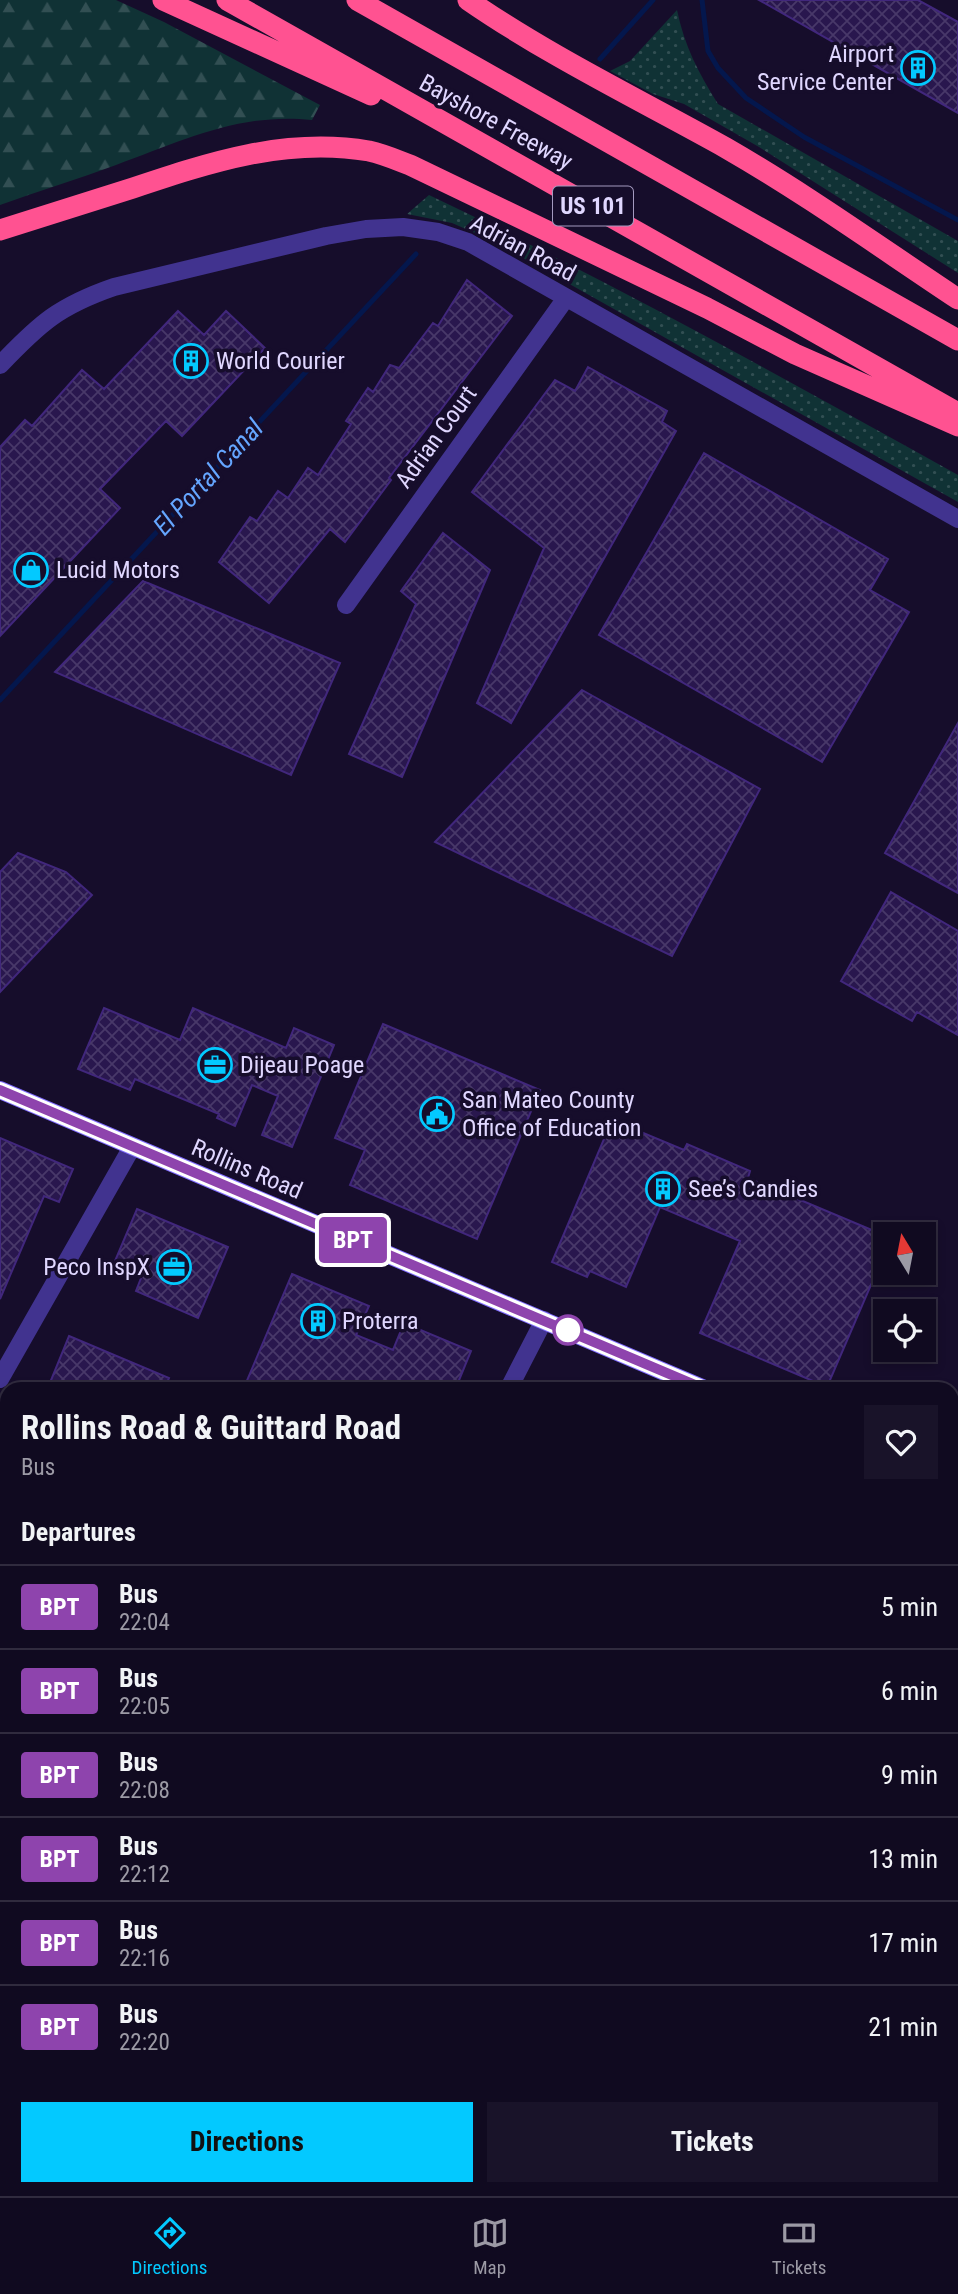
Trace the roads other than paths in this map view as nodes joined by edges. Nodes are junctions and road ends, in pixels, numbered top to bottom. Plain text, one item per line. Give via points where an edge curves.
1 (163, 0) edge
2 (227, 0) edge
3 (357, 0) edge
4 (468, 0) edge
5 (499, 153) junction
6 (0, 230) edge
7 (566, 298) junction
8 (958, 299) edge
9 (958, 340) edge
10 (0, 365) edge
11 (958, 413) edge
12 (958, 426) edge
13 (958, 519) edge
14 (346, 605) dead end
15 (0, 1090) edge
16 (132, 1147) junction
17 (544, 1320) junction
18 (0, 1379) edge
19 (512, 1382) edge
20 (688, 1382) edge

1 - 5 highway
2 - 5 highway, Bayshore Freeway / US 101
3 - 9 highway, Bayshore Freeway / US 101
4 - 8 highway via 740,157
5 - 11 highway, Bayshore Freeway / US 101
6 - 12 highway via 253,152 331,146 372,152 410,165 795,354
7 - 10 street, Adrian Road via 468,242 403,227 366,229 114,287 50,316
7 - 13 street, Adrian Road
7 - 14 street, Adrian Court
15 - 16 main road, Rollins Road
16 - 17 main road, Rollins Road
16 - 18 street
17 - 19 street
17 - 20 main road, Rollins Road

